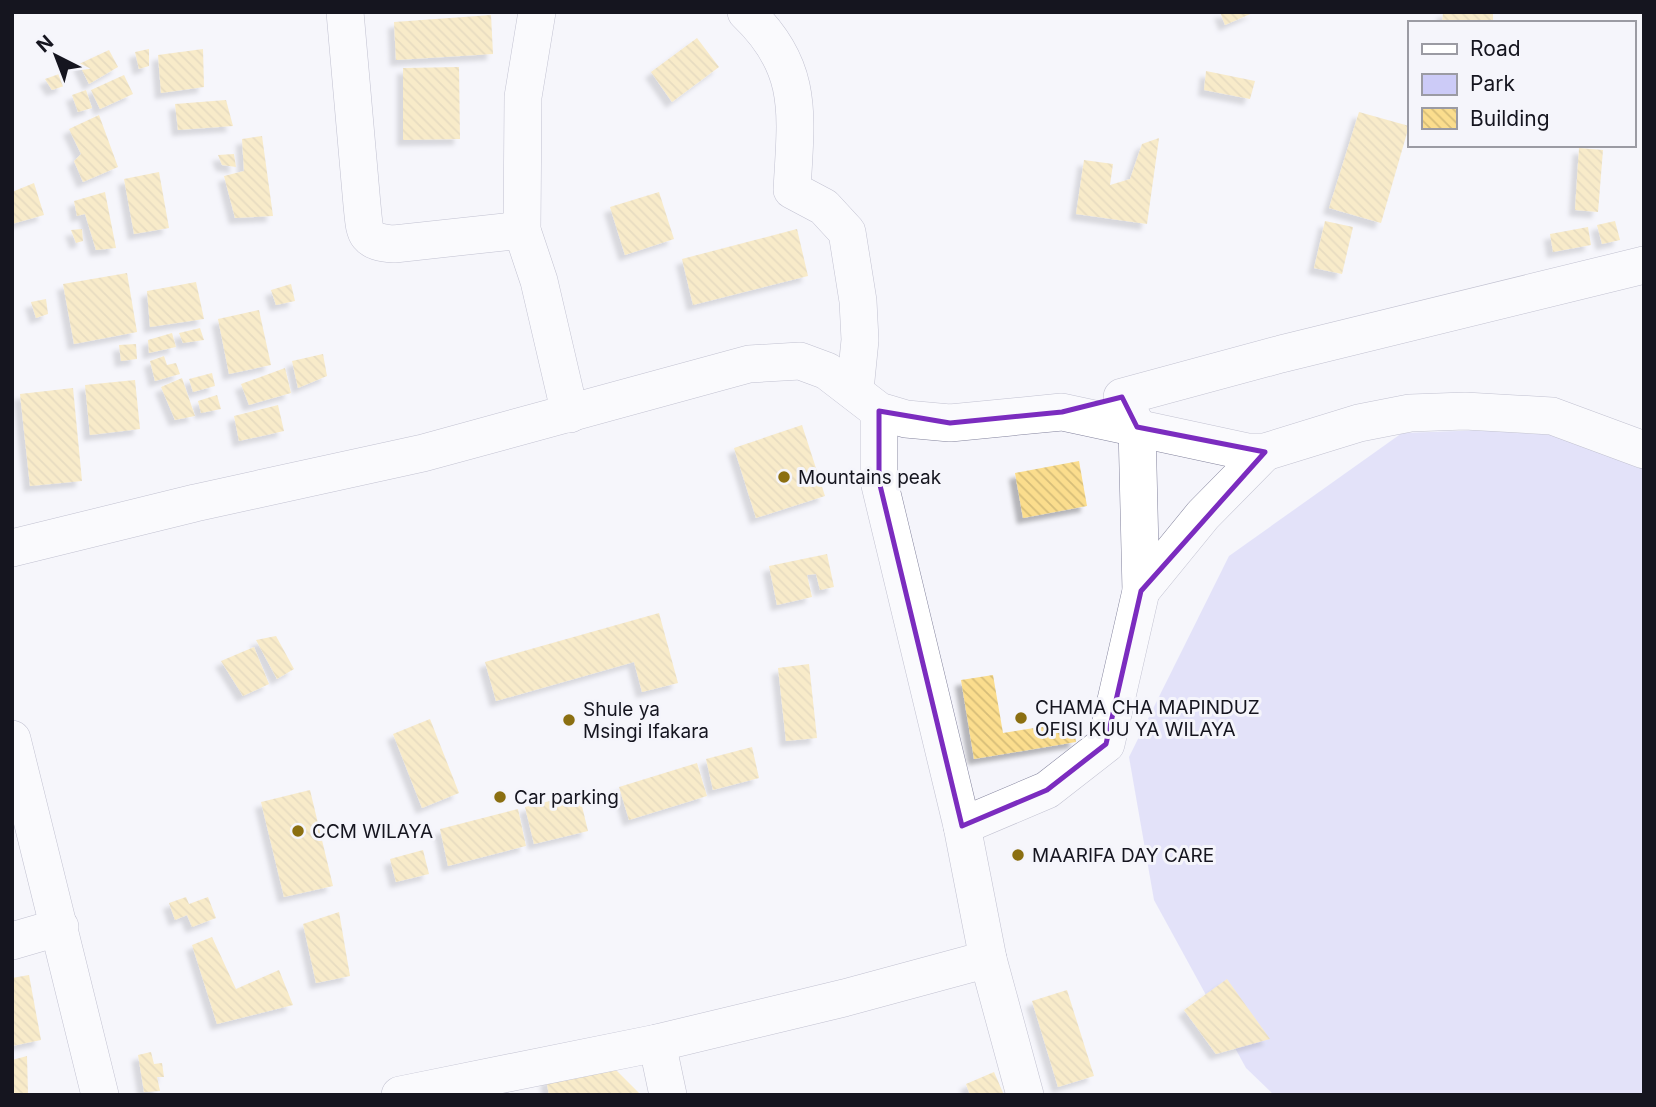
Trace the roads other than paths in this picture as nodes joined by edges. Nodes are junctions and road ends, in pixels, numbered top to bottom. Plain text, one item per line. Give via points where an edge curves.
1 (345, 12) edge
2 (537, 12) edge
3 (746, 12) edge
4 (522, 230) junction
5 (1644, 265) edge
6 (867, 400) junction
7 (1130, 412) junction
8 (570, 414) junction
9 (1644, 450) edge
10 (1265, 452) junction
11 (12, 548) edge
12 (1142, 591) junction
13 (12, 739) edge
14 (962, 826) junction
15 (60, 927) junction
16 (12, 941) edge
17 (988, 959) junction
18 (657, 1042) junction
19 (100, 1095) edge
20 (400, 1095) edge
21 (668, 1095) edge
22 (1025, 1095) edge

1 - 4 street via 362,205 370,239 394,244
2 - 4 street via 523,97
3 - 6 street via 783,56 794,90 792,190 824,207 847,232
4 - 8 street via 539,281
5 - 7 street via 1281,354
6 - 7 street via 905,419 950,423 1062,412
6 - 8 street via 828,371 800,362 749,364
6 - 14 street via 879,481
7 - 10 street via 1248,452
7 - 12 street
8 - 11 street via 423,453
9 - 10 street via 1552,416 1465,411 1410,413 1359,423
10 - 12 street via 1203,515
12 - 14 street via 1106,744 1047,790
13 - 15 street
14 - 17 street
15 - 16 street
15 - 19 street
17 - 18 street
17 - 22 street
18 - 20 street
18 - 21 street

